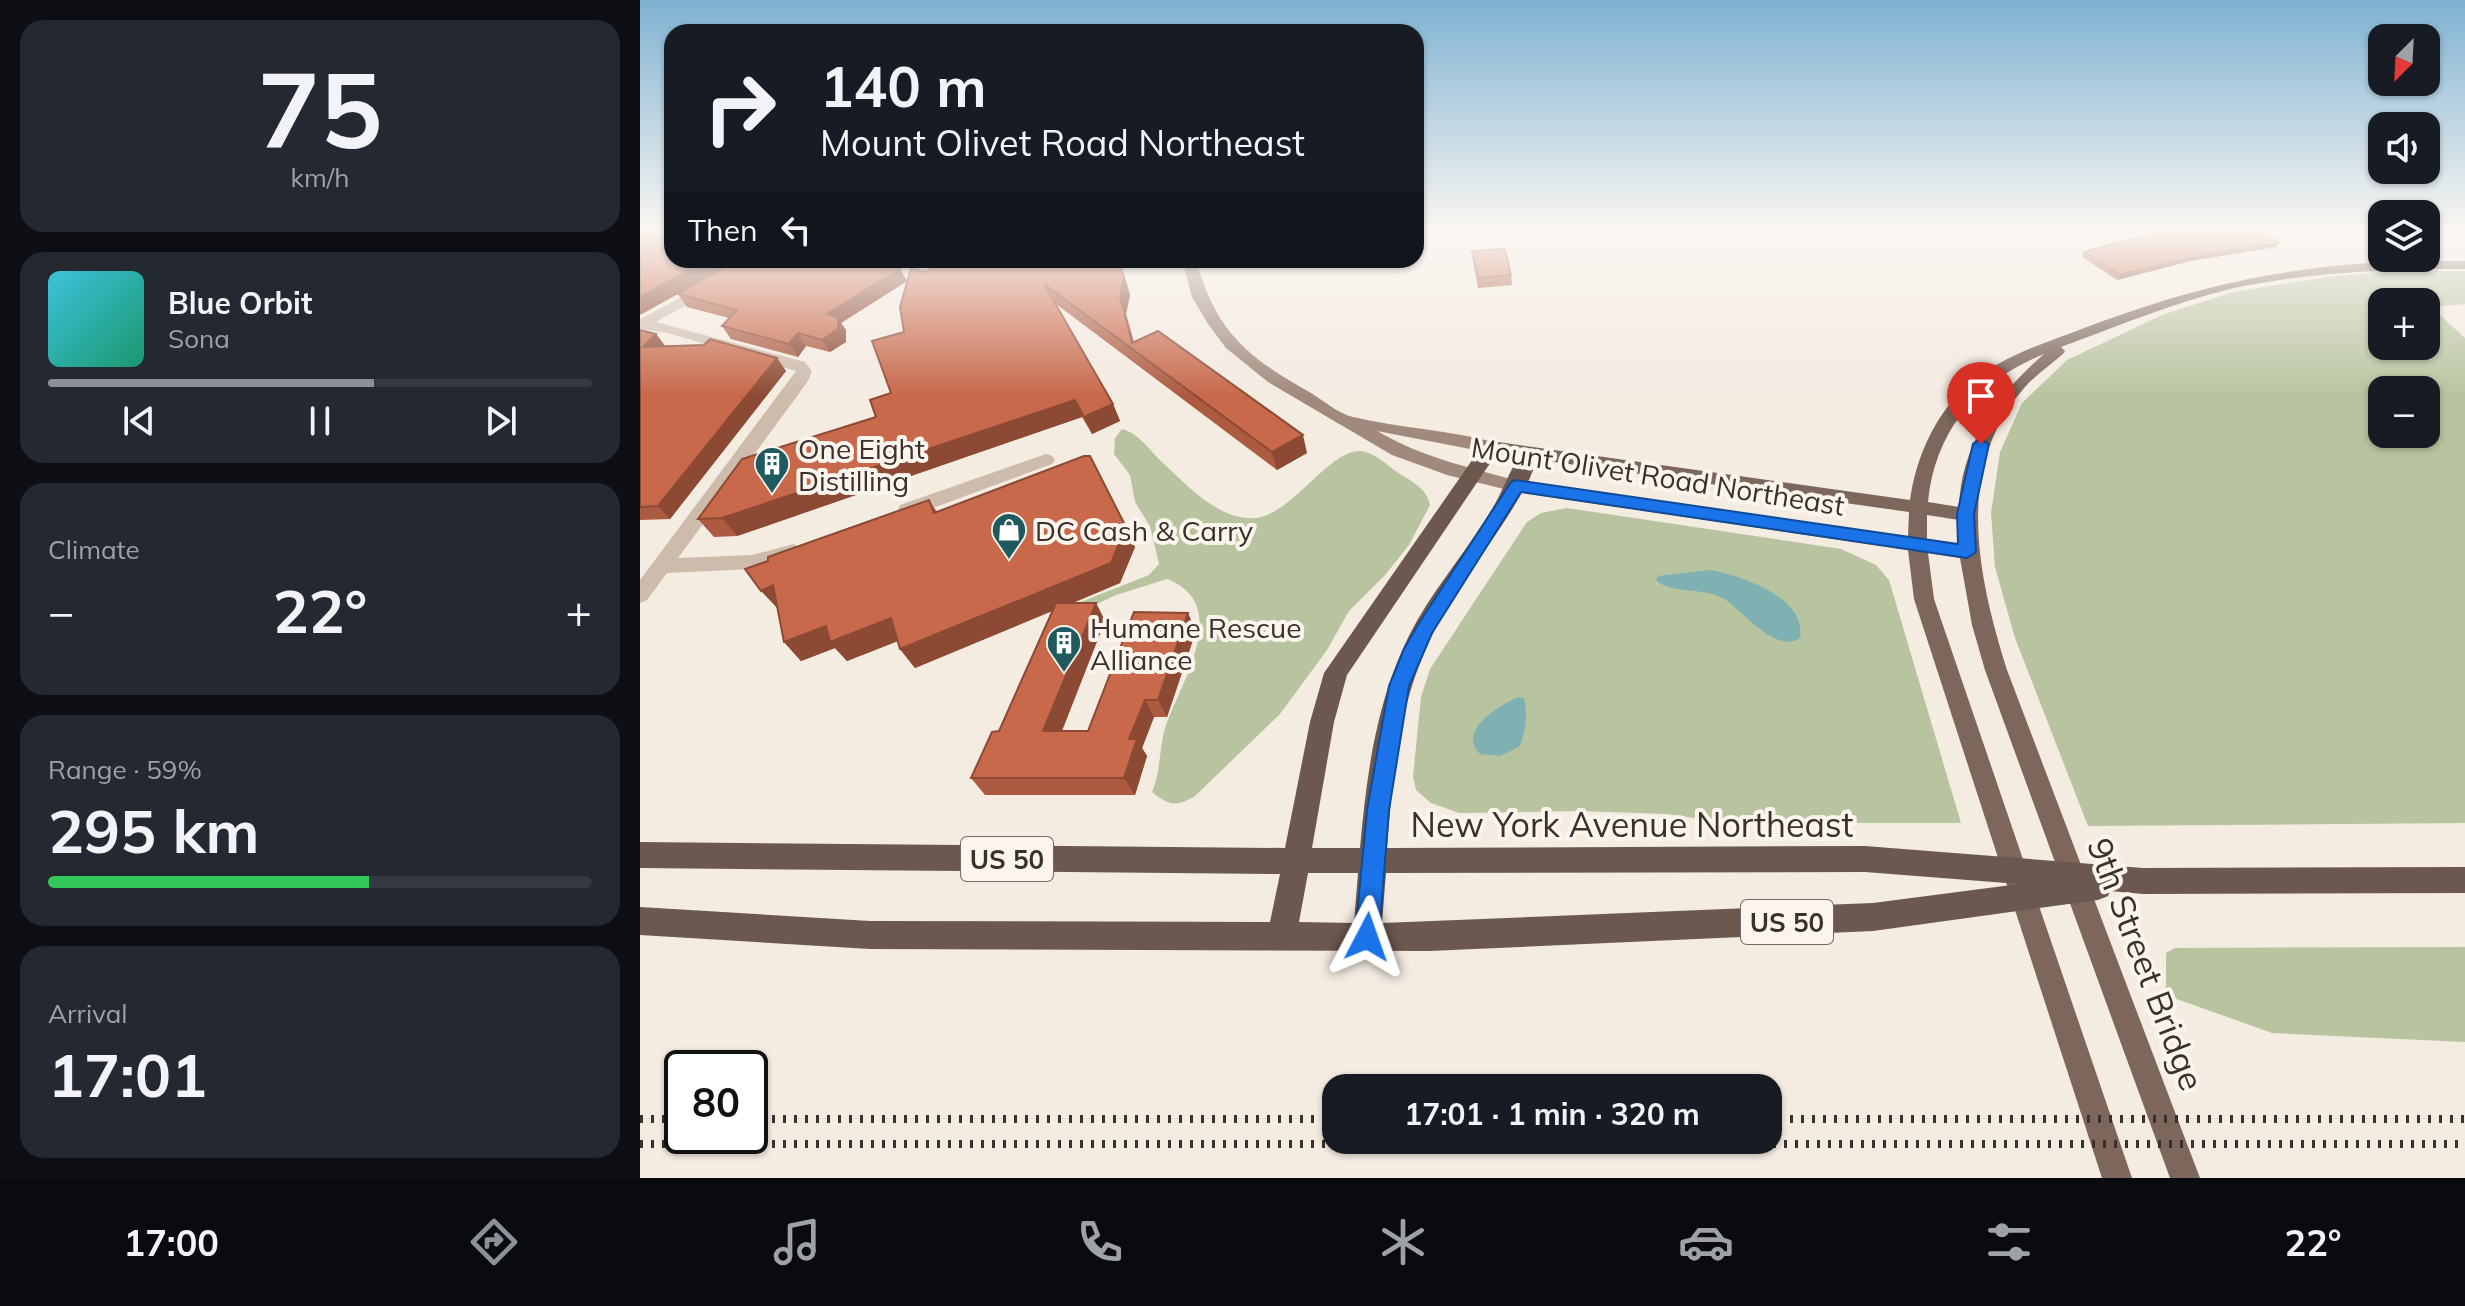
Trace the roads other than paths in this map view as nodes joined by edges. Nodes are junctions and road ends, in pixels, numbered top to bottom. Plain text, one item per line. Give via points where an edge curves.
1 (710, 286) edge
2 (1197, 286) edge
3 (2229, 286) edge
4 (641, 324) edge
5 (2077, 336) junction
6 (1351, 421) junction
7 (1491, 447) junction
8 (1530, 453) junction
9 (1046, 460) dead end
10 (1473, 477) junction
11 (1516, 486) junction
12 (1917, 507) junction
13 (1965, 514) junction
14 (883, 519) edge
15 (809, 545) edge
16 (1916, 545) junction
17 (1967, 552) junction
18 (663, 566) junction
19 (640, 595) edge
20 (640, 855) edge
21 (1373, 860) junction
22 (1296, 861) junction
23 (2465, 880) edge
24 (2143, 881) junction
25 (640, 921) edge
26 (1282, 937) junction
27 (1367, 937) junction
28 (2117, 1178) edge
29 (2185, 1178) edge

1 - 4 street
2 - 6 main road, Mount Olivet Road Northeast via 1204,307 1232,345 1283,385
3 - 5 main road
4 - 18 street via 799,365 804,371
5 - 12 main road via 2007,364 1968,393 1938,438
5 - 13 main road, 9th Street Bridge via 2024,378 1994,417 1976,460
6 - 7 main road, Mount Olivet Road Northeast
6 - 10 main road, Mount Olivet Road Northeast via 1379,443
7 - 8 main road, Mount Olivet Road Northeast
7 - 10 highway
8 - 11 highway
8 - 12 main road, Mount Olivet Road Northeast
9 - 14 street
10 - 11 main road, Mount Olivet Road Northeast
10 - 22 highway via 1336,673
11 - 16 main road, Mount Olivet Road Northeast
11 - 21 highway via 1405,668 1391,726
12 - 13 main road, Mount Olivet Road Northeast
12 - 16 main road
13 - 17 main road, 9th Street Bridge
15 - 18 street via 761,561
16 - 17 main road, Mount Olivet Road Northeast
16 - 28 main road via 1924,599
17 - 29 main road, 9th Street Bridge via 1981,626
18 - 19 street
20 - 22 highway, New York Avenue Northeast / US 50
21 - 22 highway, New York Avenue Northeast / US 50
21 - 24 highway, New York Avenue Northeast / US 50 via 1865,859
21 - 27 highway
22 - 26 highway
23 - 24 highway, New York Avenue Northeast / US 50
24 - 27 highway, New York Avenue Northeast / US 50 via 1873,917
25 - 26 highway, New York Avenue Northeast / US 50 via 870,935
26 - 27 highway, New York Avenue Northeast / US 50

